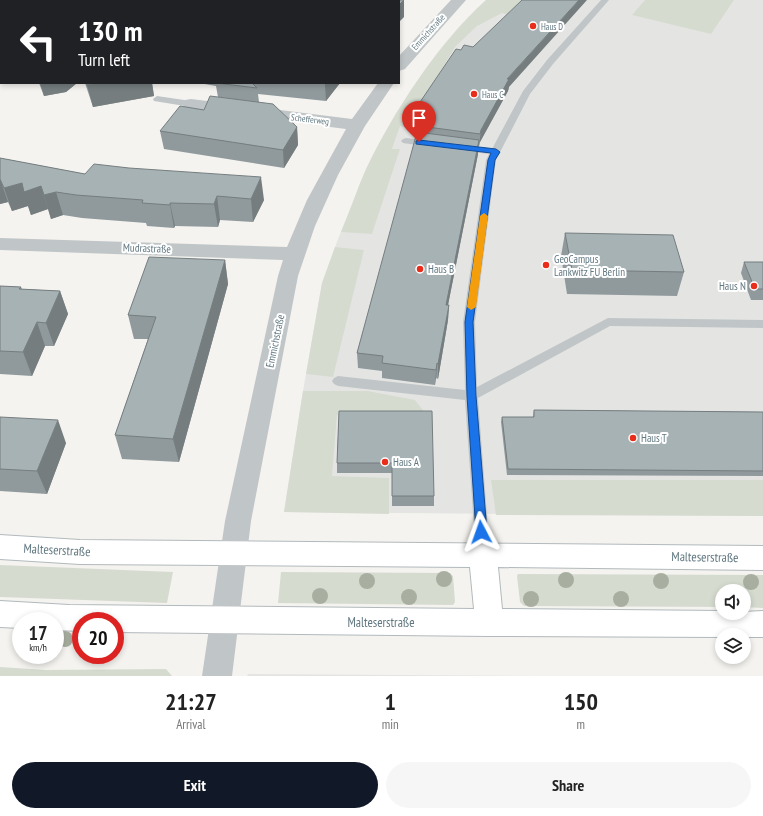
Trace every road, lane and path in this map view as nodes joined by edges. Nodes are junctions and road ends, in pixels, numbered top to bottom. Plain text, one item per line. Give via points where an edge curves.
1 (459, 0) edge
2 (605, 0) edge
3 (400, 65) edge
4 (385, 84) edge
5 (157, 99) dead end
6 (191, 104) joint
7 (357, 125) junction
8 (406, 141) dead end
9 (496, 152) junction
10 (0, 244) edge
11 (294, 254) junction
12 (763, 324) edge
13 (338, 381) dead end
14 (471, 396) junction
15 (0, 547) edge
16 (234, 553) junction
17 (483, 555) junction
18 (763, 558) edge
19 (0, 614) edge
20 (224, 620) junction
21 (489, 623) junction
22 (763, 624) edge
23 (217, 676) edge

1 - 3 street, Emmichstraße
2 - 9 lane via 526,93
4 - 7 street, Emmichstraße
5 - 6 lane
6 - 7 street, Schefferweg
7 - 11 street, Emmichstraße via 321,194
8 - 9 lane
9 - 14 lane via 492,160 469,322
10 - 11 street, Mudrastraße
11 - 16 street, Emmichstraße via 238,521
12 - 14 lane via 608,322
13 - 14 lane
14 - 17 lane
15 - 16 main road, Malteserstraße via 80,552
16 - 17 main road, Malteserstraße
16 - 20 street, Emmichstraße
17 - 18 main road, Malteserstraße
17 - 21 main road
19 - 20 main road, Malteserstraße via 69,618
20 - 21 main road, Malteserstraße
20 - 23 street, Emmichstraße
21 - 22 main road, Malteserstraße

